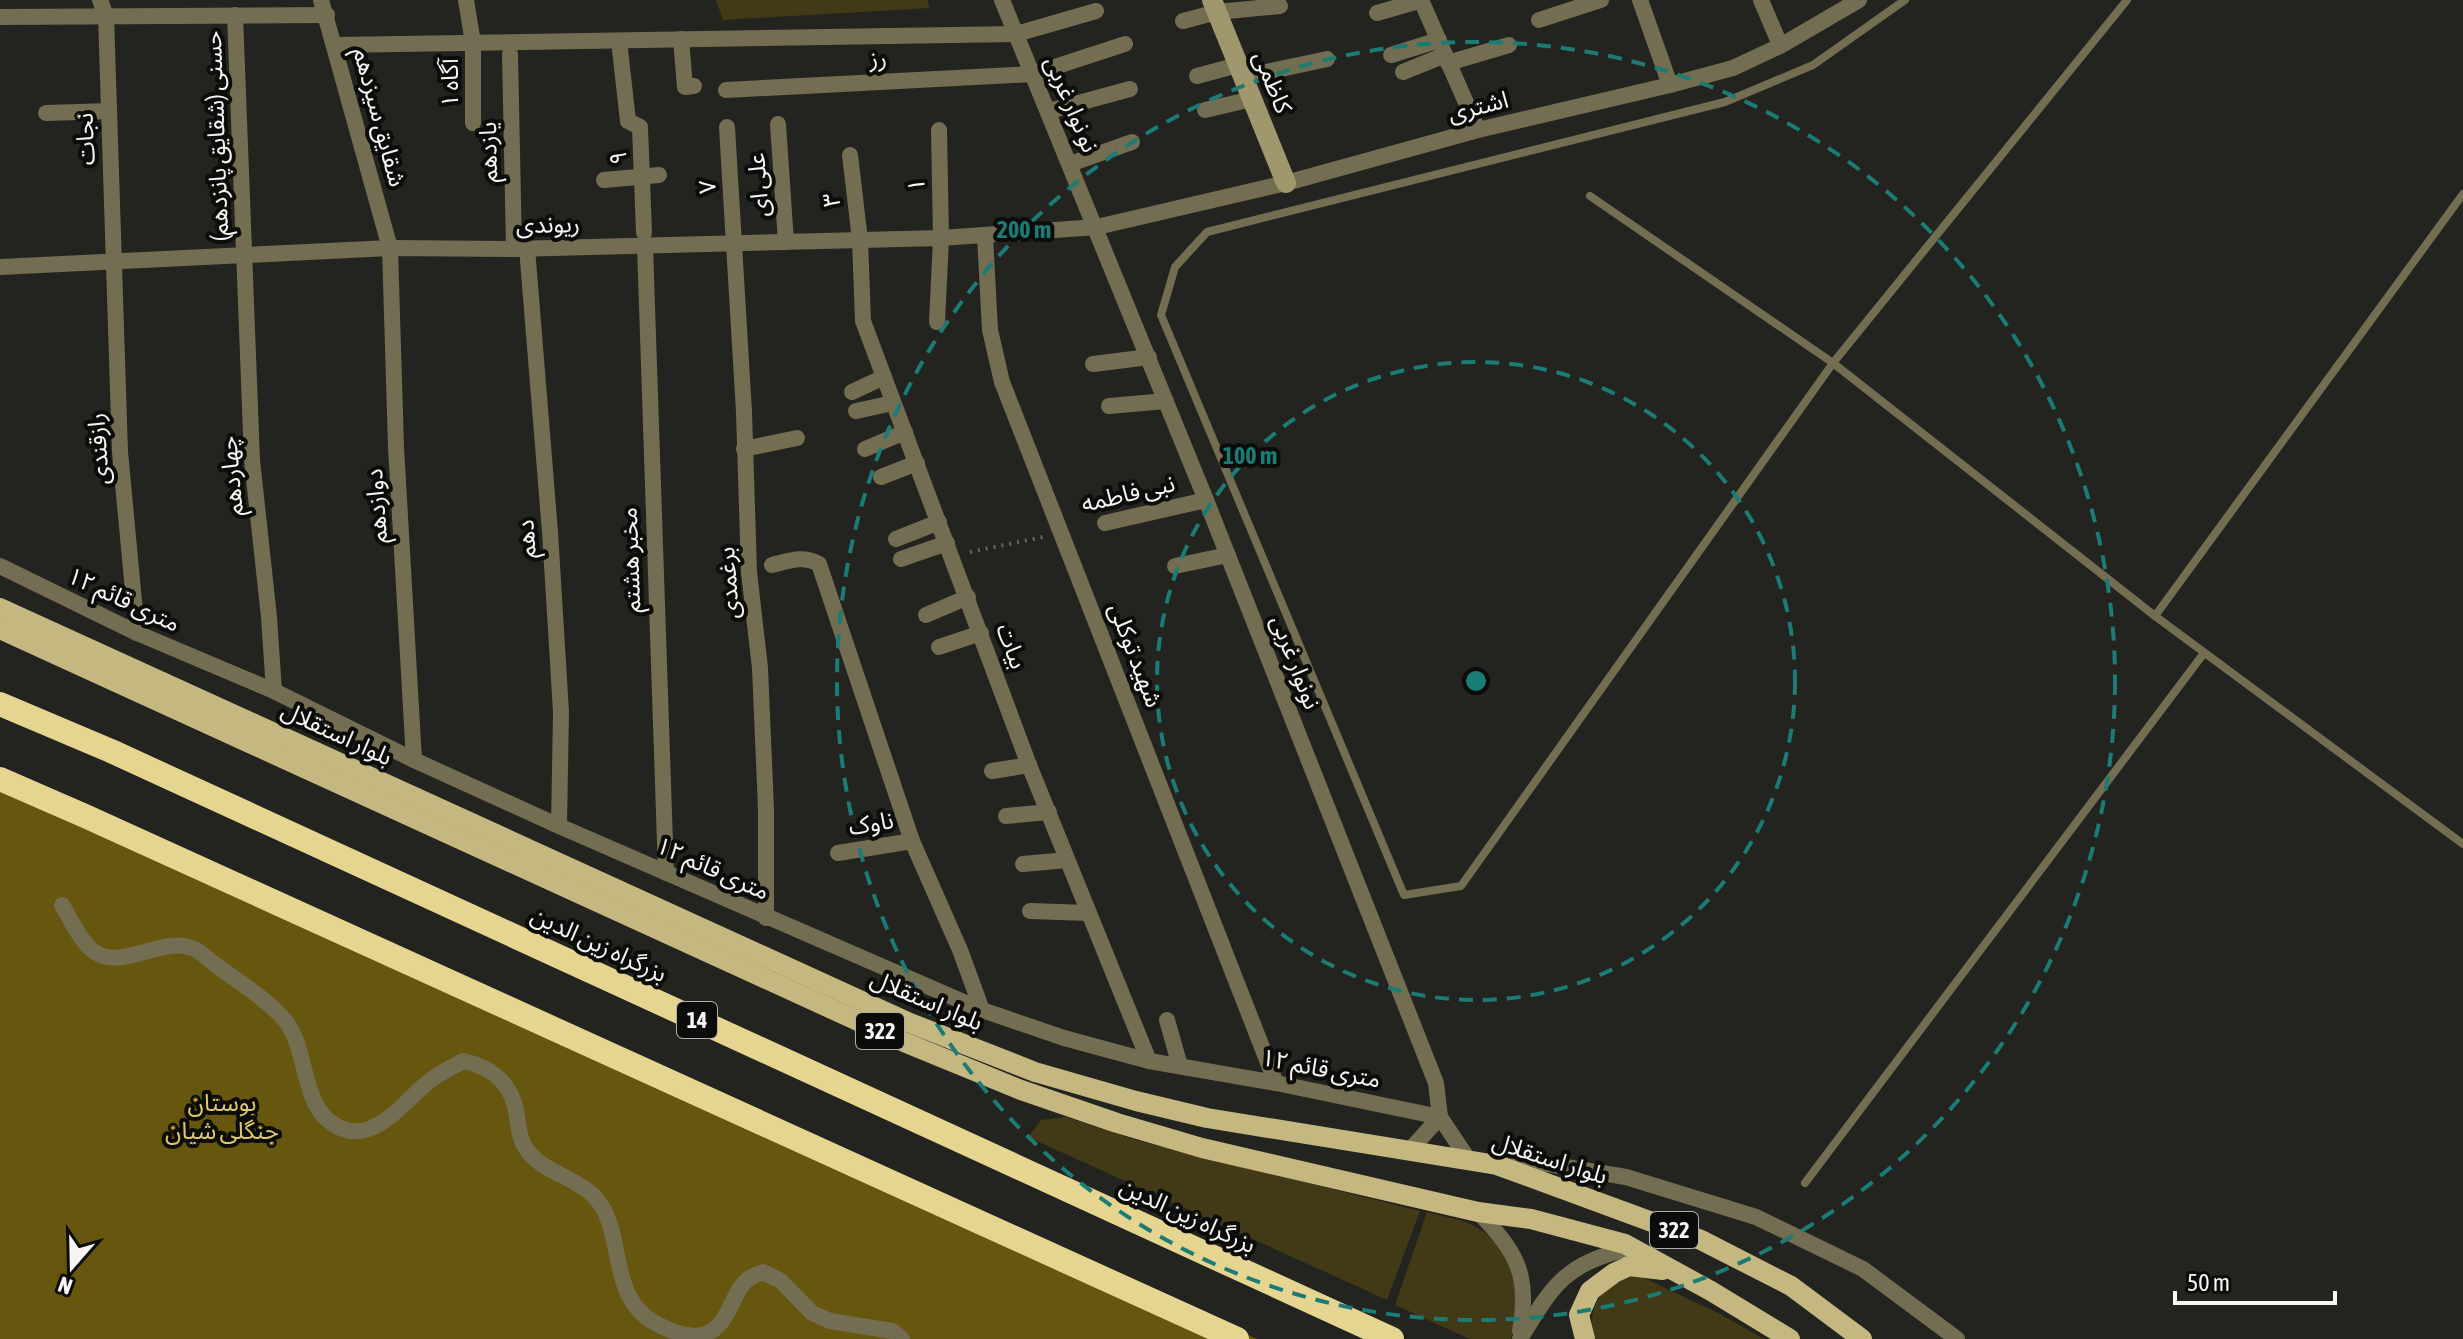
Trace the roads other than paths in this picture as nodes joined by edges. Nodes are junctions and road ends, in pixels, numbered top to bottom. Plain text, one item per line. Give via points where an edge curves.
1 (466, 0) edge
2 (1002, 0) edge
3 (1422, 0) edge
4 (1601, 0) edge
5 (1640, 0) edge
6 (1761, 0) edge
7 (1905, 0) edge
8 (2127, 0) edge
9 (1857, 1) edge
10 (1215, 6) edge
11 (1280, 6) dead end
12 (103, 8) edge
13 (324, 8) edge
14 (1096, 11) dead end
15 (1377, 13) dead end
16 (235, 15) junction
17 (0, 17) edge
18 (1539, 20) dead end
19 (1183, 21) dead end
20 (1016, 34) junction
21 (681, 39) junction
22 (1778, 40) dead end
23 (619, 41) junction
24 (473, 43) junction
25 (1125, 44) dead end
26 (335, 45) junction
27 (1509, 45) dead end
28 (1444, 53) junction
29 (510, 54) dead end
30 (1391, 55) dead end
31 (1327, 59) dead end
32 (1241, 71) junction
33 (1403, 72) dead end
34 (1033, 74) junction
35 (1197, 76) dead end
36 (1670, 85) junction
37 (694, 86) dead end
38 (1130, 89) dead end
39 (726, 90) dead end
40 (1252, 99) junction
41 (1205, 110) dead end
42 (109, 111) junction
43 (1049, 111) junction
44 (46, 113) dead end
45 (473, 123) dead end
46 (778, 124) dead end
47 (727, 127) dead end
48 (939, 130) dead end
49 (1478, 130) junction
50 (1132, 142) dead end
51 (850, 155) dead end
52 (1070, 164) junction
53 (651, 176) junction
54 (604, 180) dead end
55 (1286, 183) junction
56 (2463, 194) edge
57 (1590, 196) dead end
58 (1097, 227) junction
59 (985, 236) junction
60 (941, 238) junction
61 (645, 240) junction
62 (860, 240) junction
63 (786, 242) junction
64 (735, 244) junction
65 (390, 248) junction
66 (520, 248) junction
67 (245, 256) junction
68 (113, 261) junction
69 (0, 267) edge
70 (937, 322) dead end
71 (1149, 357) junction
72 (1833, 363) junction
73 (1093, 364) dead end
74 (884, 377) junction
75 (852, 392) dead end
76 (1166, 401) junction
77 (893, 403) junction
78 (1109, 406) dead end
79 (856, 411) dead end
80 (905, 432) junction
81 (797, 438) dead end
82 (744, 449) junction
83 (865, 449) dead end
84 (917, 463) junction
85 (881, 477) dead end
86 (1206, 500) junction
87 (939, 522) junction
88 (1105, 523) dead end
89 (896, 539) dead end
90 (949, 549) junction
91 (1228, 555) junction
92 (901, 559) dead end
93 (772, 565) dead end
94 (0, 566) edge
95 (1175, 566) dead end
96 (968, 597) junction
97 (0, 608) edge
98 (926, 615) dead end
99 (2155, 616) junction
100 (0, 629) edge
101 (137, 633) junction
102 (981, 633) junction
103 (939, 647) dead end
104 (2204, 653) junction
105 (274, 691) junction
106 (0, 704) edge
107 (414, 760) junction
108 (1029, 765) junction
109 (992, 771) dead end
110 (0, 779) edge
111 (1049, 812) junction
112 (1006, 816) dead end
113 (559, 826) junction
114 (912, 841) junction
115 (2463, 844) edge
116 (838, 853) dead end
117 (1067, 860) junction
118 (1023, 864) dead end
119 (666, 873) junction
120 (62, 905) dead end
121 (1030, 911) dead end
122 (1088, 913) junction
123 (766, 918) junction
124 (982, 1010) junction
125 (1167, 1020) dead end
126 (1149, 1061) junction
127 (1180, 1066) junction
128 (1276, 1083) junction
129 (1440, 1117) junction
130 (1282, 1130) junction
131 (1410, 1150) junction
132 (1468, 1159) junction
133 (1497, 1165) junction
134 (1280, 1167) junction
135 (1805, 1183) dead end
136 (1478, 1212) junction
137 (1631, 1248) junction
138 (1683, 1276) junction
139 (1826, 1313) junction
140 (902, 1339) edge
141 (1237, 1339) edge
142 (1392, 1339) edge
143 (1519, 1339) edge
144 (1585, 1339) edge
145 (1790, 1339) edge
146 (1833, 1339) edge
147 (1862, 1339) edge
148 (1957, 1339) edge

1 - 24 street, آگاه ۱
2 - 20 street, نو نوار غربی
3 - 15 street
3 - 28 street
4 - 18 street
5 - 36 street
6 - 22 street
7 - 72 lane via 1813,65 1725,102 1207,232 1175,267 1161,315 1404,895 1461,886
8 - 72 lane
9 - 36 street, اشتری via 1733,68
10 - 11 street
10 - 19 street
10 - 32 street, کاظمی
12 - 16 street
12 - 17 street
12 - 42 street, نجات
13 - 16 street
13 - 26 street, شقایق سیزدهم
14 - 20 street
16 - 67 street, حسنی (شقایق پانزدهم)
20 - 21 street
20 - 34 street, نو نوار غربی
21 - 23 street
21 - 37 street via 685,87
23 - 24 street
23 - 53 street, ۹ via 628,121 640,127
24 - 26 street
24 - 45 street, آگاه ۱
25 - 34 street
26 - 65 street, شقایق سیزدهم
27 - 28 street
28 - 30 street
28 - 33 street
28 - 49 street
29 - 66 street, یازدهم
31 - 32 street
32 - 35 street
32 - 40 street, کاظمی
34 - 39 street, رز
34 - 43 street, نو نوار غربی
36 - 49 street, اشتری
38 - 43 street
40 - 41 street
40 - 55 street, کاظمی
42 - 44 street
42 - 68 street, نجات
43 - 52 street, نو نوار غربی
46 - 63 street, علی ای
47 - 64 street, ۷
48 - 60 street, ۱
49 - 55 street, اشتری
50 - 52 street
51 - 62 street, ۳
52 - 58 street, نو نوار غربی
53 - 54 street
53 - 61 street, ۹
55 - 58 street, اشتری
56 - 99 lane
57 - 72 lane
58 - 59 street, ریوندی
58 - 71 street, نونوار غربی
59 - 60 street, ریوندی
59 - 128 street, شهید توکلی via 990,330 1002,382
60 - 62 street, ریوندی
60 - 70 street, ۱
61 - 64 street, ریوندی
61 - 66 street, ریوندی
61 - 119 street, مخبر هشتم
62 - 63 street, ریوندی
62 - 74 street, بیات via 863,321
63 - 64 street, ریوندی
64 - 82 street, برغمدی
65 - 66 street, ریوندی
65 - 67 street, ریوندی
65 - 107 street, دوازدهم
66 - 113 street, دهم via 550,532 561,712
67 - 68 street, ریوندی
67 - 105 street, چهاردهم via 252,460
68 - 69 street, ریوندی
68 - 101 street, رازقندی via 120,452
71 - 73 street
71 - 76 street, نونوار غربی
72 - 99 lane
74 - 75 street
74 - 77 street, بیات
76 - 78 street
76 - 86 street, نونوار غربی
77 - 79 street
77 - 80 street, بیات
80 - 83 street
80 - 84 street, بیات
81 - 82 street
82 - 123 street, برغمدی via 760,668
84 - 85 street
84 - 87 street, بیات
86 - 88 street, نبی فاطمه
86 - 91 street, نونوار غربی
87 - 89 street
87 - 90 street, بیات
90 - 92 street
90 - 96 street, بیات
91 - 95 street
91 - 129 street, نونوار غربی via 1436,1083
93 - 114 street, برغمدی via 800,559 819,564
94 - 101 street, ۱۲ متری قائم
96 - 98 street
96 - 102 street, بیات
97 - 130 main road, بلوار استقلال / 322 via 910,1023 1035,1072 1207,1118
99 - 104 lane
100 - 134 main road, بلوار استقلال / 322 via 904,1042 1117,1123
101 - 105 street, ۱۲ متری قائم
102 - 103 street
102 - 108 street, بیات
104 - 115 lane
104 - 135 lane
105 - 107 street, ۱۲ متری قائم
106 - 142 highway, بزرگراه زین الدین / 14
107 - 113 street, ۱۲ متری قائم
108 - 109 street
108 - 111 street, بیات
110 - 141 highway
111 - 112 street
111 - 117 street, بیات
113 - 119 street, ۱۲ متری قائم
114 - 116 street, ناوک
114 - 124 street, برغمدی
117 - 118 street
117 - 122 street, بیات
119 - 123 street, ۱۲ متری قائم
120 - 140 street via 89,947 105,956 146,953 169,944 192,948 273,1007 296,1039 310,1095 328,1119 347,1130 365,1130 391,1116 430,1080 463,1061 491,1070 515,1105 526,1150 596,1198 609,1220 628,1294 646,1320 696,1336 715,1329 745,1281 763,1272 781,1281 812,1313 892,1331
121 - 122 street
122 - 126 street, بیات
123 - 124 street, ۱۲ متری قائم
124 - 126 street, ۱۲ متری قائم
125 - 127 street
126 - 127 street, ۱۲ متری قائم
127 - 128 street, ۱۲ متری قائم
128 - 129 street, ۱۲ متری قائم
129 - 131 street
129 - 132 street
130 - 131 main road, بلوار استقلال / 322
130 - 134 main road via 1265,1149
131 - 132 main road, بلوار استقلال / 322
132 - 133 main road, بلوار استقلال / 322
133 - 139 main road, بلوار استقلال / 322 via 1701,1240 1791,1286
133 - 148 street via 1548,1164 1626,1177 1756,1217 1863,1269
134 - 136 main road, بلوار استقلال / 322
136 - 137 main road, بلوار استقلال / 322 via 1566,1227
136 - 143 street via 1499,1233 1521,1273 1525,1291
137 - 138 main road, بلوار استقلال / 322
137 - 143 street via 1581,1264 1558,1281
138 - 144 main road via 1629,1266 1614,1273 1590,1291 1579,1315
138 - 145 main road, بلوار استقلال / 322
139 - 146 main road
139 - 147 main road, بلوار استقلال / 322

